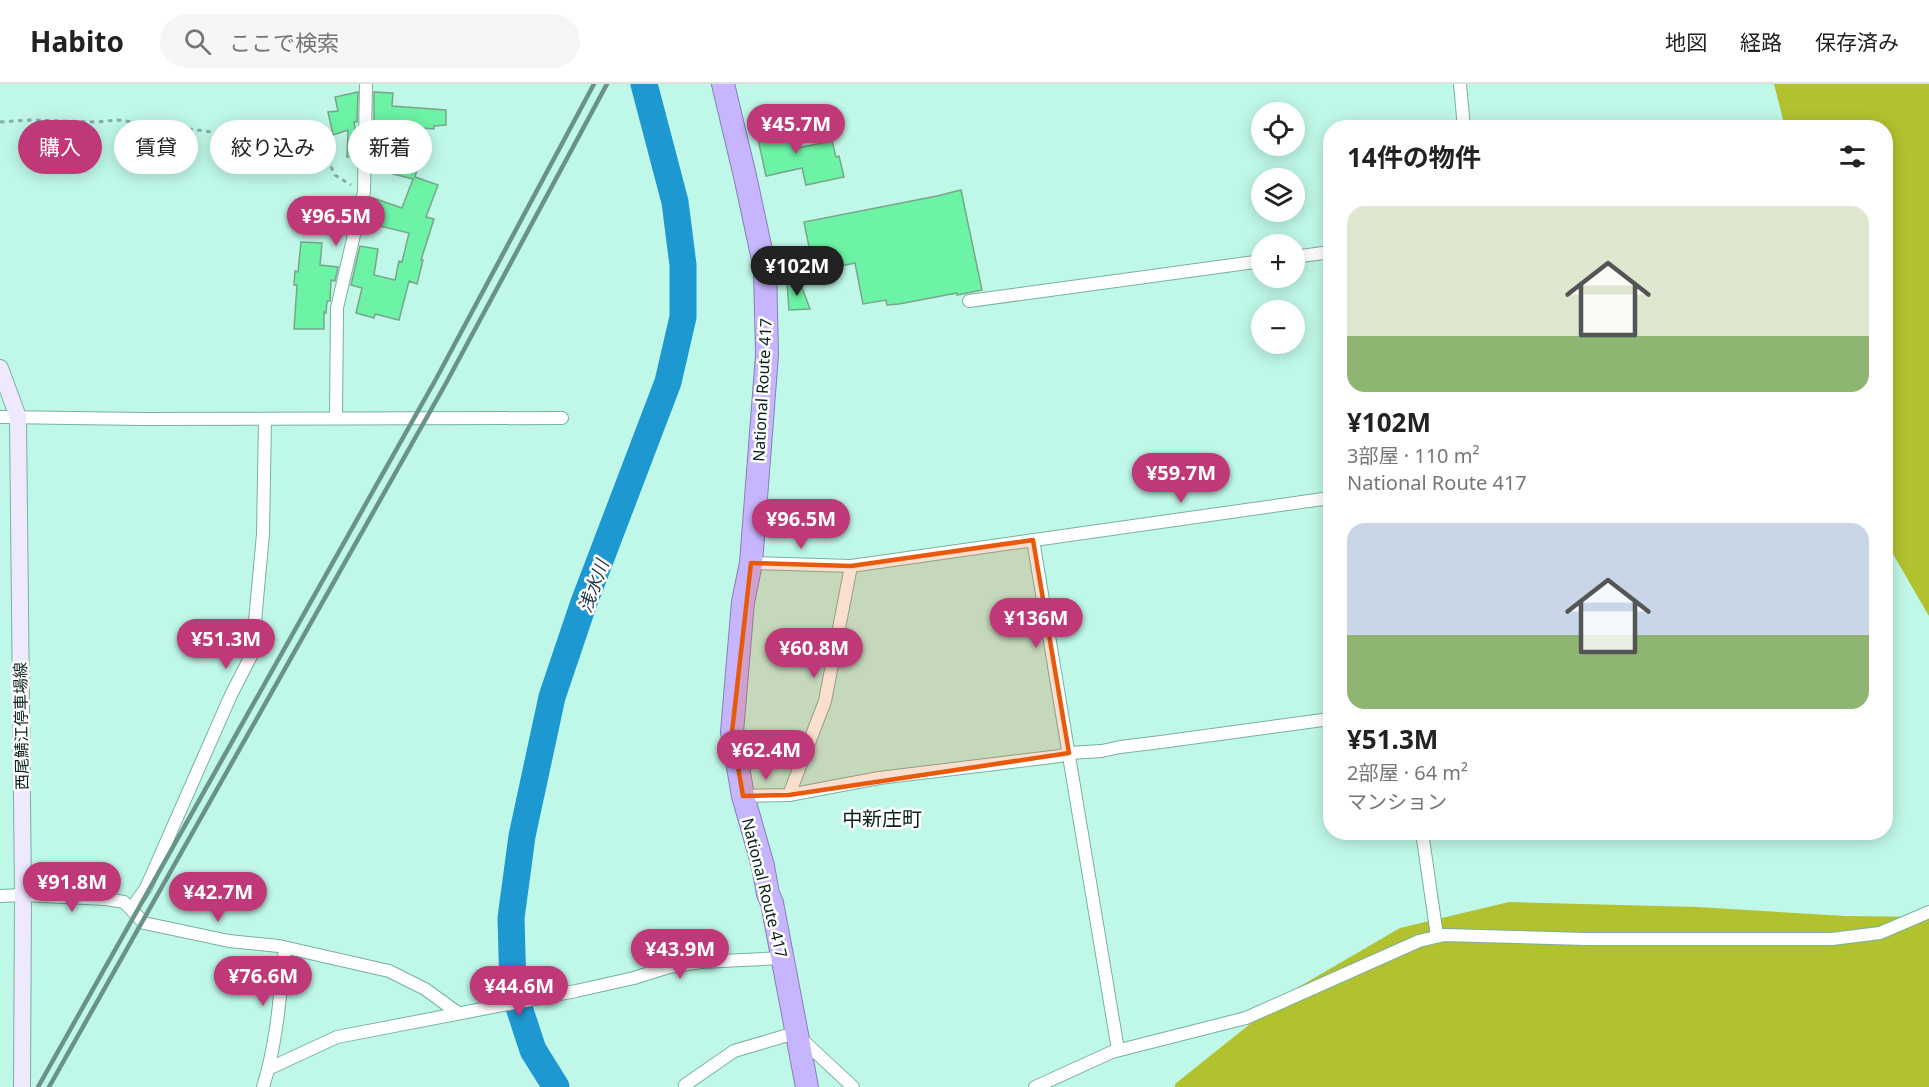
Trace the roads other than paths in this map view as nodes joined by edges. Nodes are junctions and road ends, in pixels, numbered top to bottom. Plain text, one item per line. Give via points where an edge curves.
1 (366, 84) edge
2 (723, 84) edge
3 (1460, 84) edge
4 (1463, 120) edge
5 (1323, 253) edge
6 (1305, 255) edge
7 (1251, 263) edge
8 (969, 301) dead end
9 (0, 368) edge
10 (0, 417) edge
11 (18, 417) junction
12 (336, 418) junction
13 (562, 418) dead end
14 (266, 419) junction
15 (1323, 499) edge
16 (1032, 540) junction
17 (751, 563) junction
18 (851, 566) junction
19 (1323, 719) edge
20 (1069, 753) junction
21 (789, 795) junction
22 (743, 796) junction
23 (1423, 840) edge
24 (23, 895) junction
25 (0, 896) edge
26 (131, 909) junction
27 (1929, 912) edge
28 (1437, 936) junction
29 (285, 948) junction
30 (783, 958) junction
31 (458, 1013) junction
32 (795, 1033) junction
33 (1118, 1050) junction
34 (268, 1069) junction
35 (22, 1087) edge
36 (262, 1087) edge
37 (686, 1087) edge
38 (807, 1087) edge
39 (853, 1087) edge
40 (1035, 1087) edge

1 - 12 street via 364,192 337,308
2 - 17 highway, National Route 417 via 765,269 767,355
3 - 4 street
5 - 6 street
7 - 8 street
9 - 11 main road, 西尾鯖江停車場線
10 - 11 street
11 - 14 street
11 - 24 main road, 西尾鯖江停車場線
12 - 13 street
12 - 14 street
14 - 26 street via 263,534 252,654 146,888
15 - 16 street
16 - 18 street
16 - 20 street
17 - 18 street
17 - 22 highway, National Route 417 via 743,602 732,732
18 - 21 street via 825,701
19 - 20 street
20 - 21 street via 879,778
20 - 33 street
21 - 22 street
22 - 30 highway, National Route 417
23 - 28 street
24 - 25 street
24 - 26 street via 106,899 124,902
24 - 35 main road, 西尾鯖江停車場線
26 - 29 street via 144,923
27 - 28 street via 1880,933 1832,939
28 - 33 street via 1246,1018
29 - 31 street via 389,971 425,989
29 - 34 street
30 - 31 street via 669,967 576,991
30 - 32 highway, National Route 417
31 - 34 street via 337,1037
32 - 37 street via 734,1051
32 - 38 highway, National Route 417
32 - 39 street
33 - 40 street
34 - 36 street

